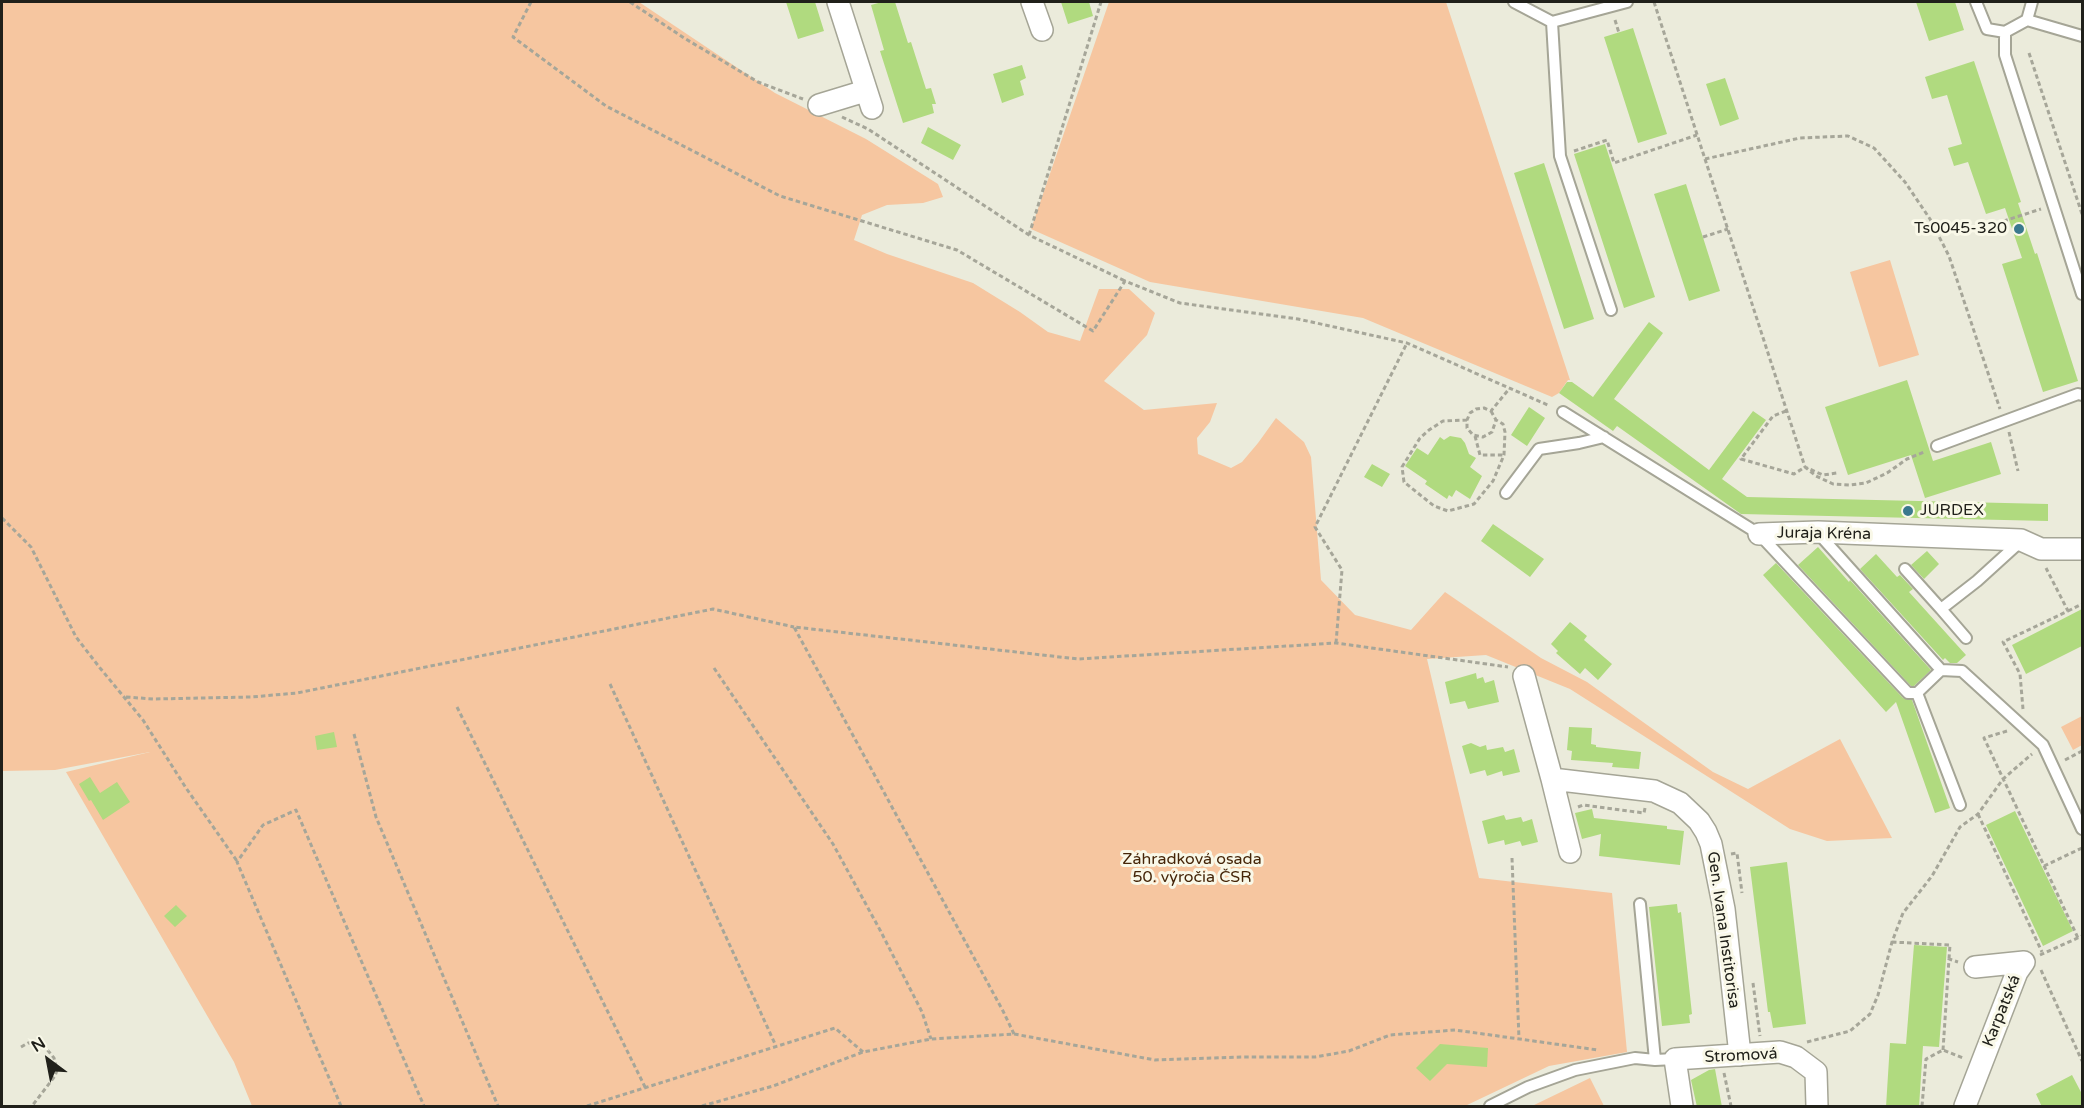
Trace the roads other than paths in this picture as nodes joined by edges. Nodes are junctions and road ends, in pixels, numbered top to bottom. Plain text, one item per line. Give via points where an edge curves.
1 (838, 2) edge
2 (1032, 2) edge
3 (1514, 2) edge
4 (1626, 2) edge
5 (1976, 2) edge
6 (2032, 2) edge
7 (2027, 20) junction
8 (1552, 22) junction
9 (1042, 30) dead end
10 (2004, 32) junction
11 (2082, 36) edge
12 (819, 105) road end
13 (2082, 294) edge
14 (1611, 309) dead end
15 (2082, 394) edge
16 (1563, 412) road end
17 (1604, 437) junction
18 (1937, 446) road end
19 (1506, 493) dead end
20 (1818, 532) junction
21 (1759, 534) junction
22 (2021, 540) junction
23 (2082, 549) edge
24 (1905, 568) dead end
25 (1941, 609) junction
26 (1966, 638) dead end
27 (1941, 670) junction
28 (1524, 676) road end
29 (1917, 693) junction
30 (1552, 780) junction
31 (1960, 805) road end
32 (2082, 829) edge
33 (1570, 852) dead end
34 (1640, 904) dead end
35 (1975, 967) road end
36 (1731, 1056) junction
37 (1665, 1060) junction
38 (1490, 1107) edge
39 (1682, 1107) edge
40 (1817, 1107) edge
41 (1965, 1107) edge

1 - 12 street via 869,100
2 - 9 street
3 - 8 lane
4 - 8 lane
5 - 10 lane via 1986,29
6 - 7 lane
7 - 10 lane
7 - 11 lane
8 - 14 lane via 1560,156
10 - 13 lane via 2005,55
15 - 18 lane
16 - 17 lane, Juraja Kréna
17 - 19 lane via 1539,449
17 - 21 lane, Juraja Kréna
20 - 21 street, Juraja Kréna
20 - 22 street, Juraja Kréna
20 - 27 lane
21 - 29 lane via 1908,693
22 - 23 street, Juraja Kréna via 2041,549
22 - 25 lane
24 - 25 lane
25 - 26 lane
27 - 29 lane
27 - 32 lane via 1962,671 2043,745
28 - 30 street
29 - 31 lane
30 - 33 street
30 - 36 street, Gen. Ivana Institorisa via 1654,791 1680,803 1699,821 1711,844 1724,909
34 - 37 lane
35 - 41 street, Karpatská via 2034,958 2017,972
36 - 37 street, Stromová
36 - 40 street, Stromová via 1780,1052 1796,1057 1816,1072
37 - 38 lane via 1635,1058 1575,1070 1528,1087
37 - 39 street

